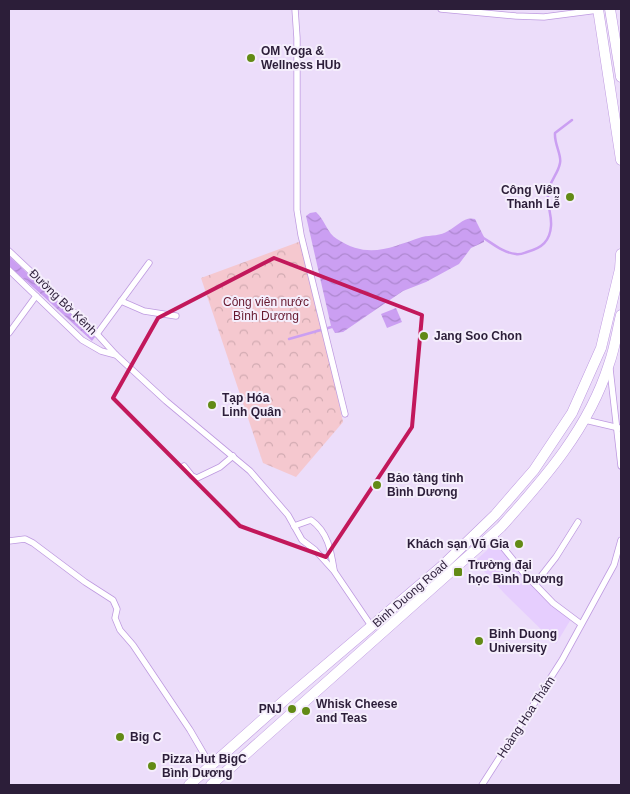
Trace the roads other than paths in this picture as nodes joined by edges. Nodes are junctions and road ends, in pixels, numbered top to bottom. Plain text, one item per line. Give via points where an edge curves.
1 (295, 9) edge
2 (441, 9) edge
3 (598, 9) edge
4 (610, 9) edge
5 (617, 24) edge
6 (621, 76) edge
7 (621, 160) edge
8 (9, 251) edge
9 (621, 254) edge
10 (149, 263) dead end
11 (9, 270) edge
12 (36, 296) junction
13 (121, 302) junction
14 (621, 315) edge
15 (176, 316) dead end
16 (9, 333) edge
17 (97, 334) junction
18 (116, 355) junction
19 (609, 364) junction
20 (572, 413) junction
21 (345, 414) dead end
22 (585, 420) junction
23 (619, 428) edge
24 (233, 456) junction
25 (184, 466) dead end
26 (621, 466) edge
27 (578, 522) dead end
28 (294, 526) junction
29 (493, 535) junction
30 (621, 540) edge
31 (9, 541) edge
32 (334, 571) junction
33 (535, 584) junction
34 (581, 624) junction
35 (372, 627) junction
36 (211, 766) junction
37 (189, 785) edge
38 (211, 785) edge
39 (482, 785) edge

1 - 21 street via 296,210
2 - 3 street via 544,17
3 - 7 highway
4 - 5 highway
5 - 6 highway
8 - 17 street, Đường Bờ Kênh
9 - 20 highway, Binh Duong Road via 600,348
10 - 13 street
11 - 12 street
12 - 16 street
12 - 18 street via 82,340
13 - 15 street via 144,311
13 - 17 street
14 - 19 highway, Binh Duong Road
17 - 18 street, Đường Bờ Kênh
18 - 24 street, Đường Bờ Kênh
19 - 22 highway, Binh Duong Road
19 - 23 street
20 - 22 highway
20 - 35 highway, Binh Duong Road via 534,470 495,515
22 - 23 street
22 - 29 highway, Binh Duong Road via 543,479
23 - 26 street
24 - 25 street via 197,478
24 - 28 street, Đường Bờ Kênh via 250,471
27 - 33 street
28 - 32 street, Đường Bờ Kênh via 302,540
28 - 32 street via 311,520 320,526 329,545
29 - 33 street
29 - 38 highway, Binh Duong Road
30 - 34 street, Hoàng Hoa Thám via 614,565
31 - 36 street via 25,539 33,543 113,600 120,630 190,730
32 - 35 street, Đường Bờ Kênh
33 - 34 street
34 - 39 street, Hoàng Hoa Thám via 562,660
35 - 36 highway, Binh Duong Road
36 - 37 highway, Binh Duong Road

